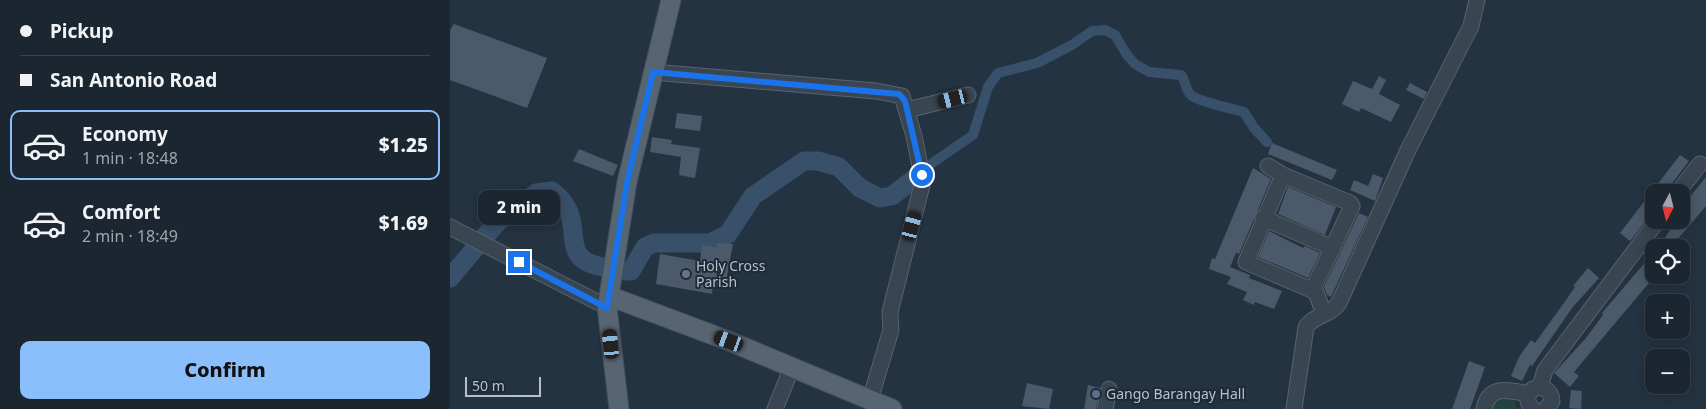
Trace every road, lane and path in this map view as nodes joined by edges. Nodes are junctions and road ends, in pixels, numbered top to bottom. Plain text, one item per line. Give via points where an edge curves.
1 (670, 0) edge
2 (1477, 0) edge
3 (653, 72) junction
4 (968, 95) dead end
5 (907, 110) junction
6 (1700, 164) dead end
7 (1268, 166) dead end
8 (1283, 175) junction
9 (1684, 184) edge
10 (1352, 206) junction
11 (1378, 215) junction
12 (1263, 218) junction
13 (450, 227) edge
14 (1651, 229) edge
15 (1333, 248) junction
16 (1314, 291) junction
17 (608, 302) junction
18 (1324, 314) junction
19 (792, 368) junction
20 (1109, 389) dead end
21 (1534, 390) junction
22 (870, 400) junction
23 (619, 409) edge
24 (775, 409) edge
25 (892, 409) edge
26 (1106, 409) edge
27 (1294, 409) edge
28 (1484, 409) edge
29 (1533, 409) edge
30 (1546, 409) edge

1 - 3 main road
2 - 11 street via 1471,26
3 - 5 street via 899,94
3 - 17 main road via 627,182
4 - 5 street
5 - 22 street via 923,181 890,312 891,330
6 - 9 street
7 - 8 street
8 - 10 street via 1350,202
8 - 12 street
10 - 11 street
10 - 15 street
11 - 18 street via 1339,303
12 - 15 street
12 - 16 street via 1246,262
13 - 17 street
14 - 21 street via 1545,370
15 - 16 street
16 - 18 street
17 - 19 main road
17 - 23 main road
18 - 27 street via 1306,327
19 - 22 main road
19 - 24 street
20 - 26 street
21 - 28 street via 1494,392
21 - 29 street via 1528,403
21 - 30 street via 1549,391 1552,397
22 - 25 main road

